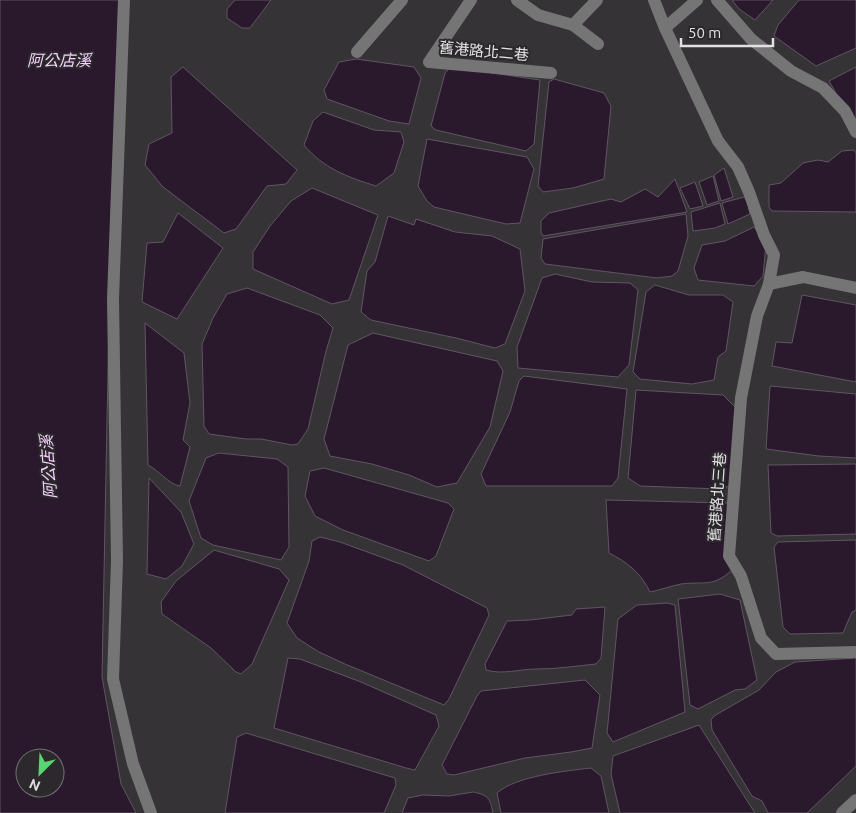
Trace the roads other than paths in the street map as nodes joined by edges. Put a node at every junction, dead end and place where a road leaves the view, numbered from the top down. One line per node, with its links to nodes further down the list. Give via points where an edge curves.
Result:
1 (124, 0): 19 (street, via 113,299 117,562 113,679 133,764)
2 (402, 0): 12 (street)
3 (471, 0): 13 (street, 舊港路北二巷, via 429,62)
4 (517, 0): 9 (street, via 538,16)
5 (596, 0): 9 (street)
6 (654, 0): 10 (street, 舊港路北三巷)
7 (697, 0): 10 (street)
8 (717, 0): 14 (street, via 751,39 791,71 823,88 845,111)
9 (574, 25): 11 (street)
10 (665, 28): 15 (street, 舊港路北三巷, via 718,141 738,167 749,192 774,255)
11 (598, 44)
12 (357, 52)
13 (551, 73)
14 (856, 132)
15 (769, 284): 16 (street, via 803,277); 17 (street, 舊港路北三巷, via 756,316 741,398 729,556 742,576 761,638 776,654)
16 (856, 288)
17 (856, 652)
18 (856, 800): 20 (street)
19 (151, 813)
20 (842, 813)

